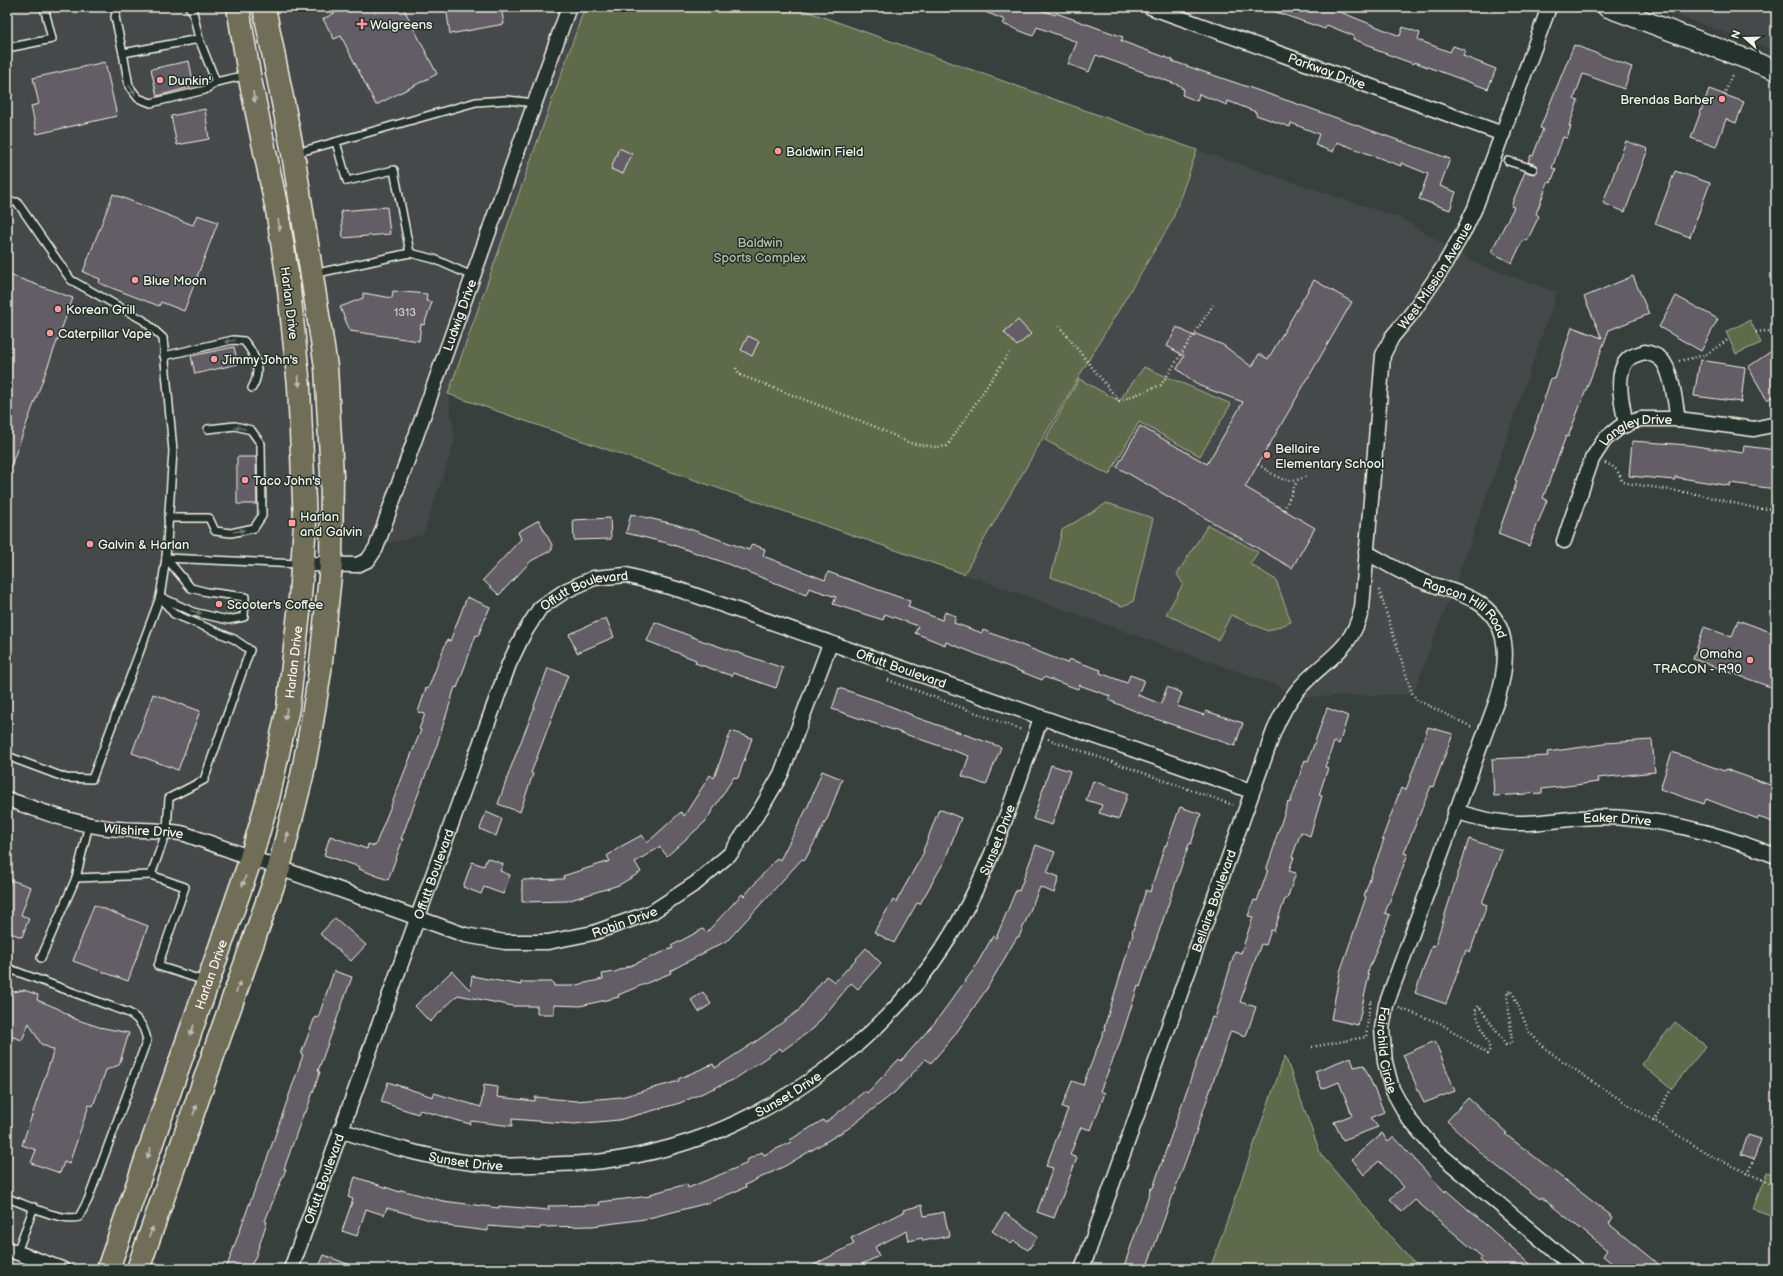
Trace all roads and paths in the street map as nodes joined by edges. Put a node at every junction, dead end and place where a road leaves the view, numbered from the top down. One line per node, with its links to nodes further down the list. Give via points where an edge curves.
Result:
1 (44, 7): 15 (lane, via 52,39)
2 (118, 7): 16 (lane, via 115,17)
3 (135, 7): 4 (lane)
4 (138, 7)
5 (189, 7): 14 (lane, via 193,12)
6 (238, 7): 18 (main road, Harlan Drive)
7 (264, 7): 13 (main road, Harlan Drive)
8 (268, 7): 13 (main road)
9 (569, 7): 22 (street, Ludwig Drive)
10 (1150, 7): 23 (street, Parkway Drive)
11 (1548, 7): 23 (street, West Mission Avenue)
12 (1607, 7): 17 (street)
13 (270, 33): 25 (main road, Harlan Drive)
14 (199, 39): 16 (lane); 20 (lane)
15 (7, 48)
16 (122, 53): 20 (lane, one-way to 20, via 129,86 138,98 151,103 204,90)
17 (1776, 70)
18 (249, 74): 20 (lane); 56 (main road, Harlan Drive, one-way to 56, via 277,210 295,337 305,490)
19 (1732, 74): 21 (path)
20 (216, 82)
21 (1724, 95)
22 (535, 103): 24 (lane, via 507,100 476,102); 31 (street, Ludwig Drive)
23 (1503, 134): 54 (street, West Mission Avenue, via 1475,208 1455,248 1412,313 1392,337 1383,355)
24 (336, 142): 25 (lane); 29 (lane, via 347,181 394,170)
25 (294, 153): 30 (main road, Harlan Drive)
26 (1508, 161): 27 (lane)
27 (1533, 169)
28 (7, 202): 38 (lane, via 17,202 71,280 143,320 163,338)
29 (410, 253): 30 (lane); 31 (lane, via 434,259)
30 (313, 274): 57 (main road, Harlan Drive, via 330,409)
31 (472, 276): 57 (street, Ludwig Drive, via 376,548 368,560 357,565)
32 (1213, 305): 33 (path, via 1161,385 1119,401)
33 (1059, 326)
34 (1756, 332): 35 (path)
35 (1776, 332)
36 (1729, 339): 39 (path, via 1705,355)
37 (1009, 353): 40 (path, via 947,446 936,447 909,443 876,427 740,375)
38 (164, 356): 41 (lane, one-way to 38, via 257,380 257,363 244,341 234,340); 52 (lane, via 173,451)
39 (1664, 363): 42 (street, via 1671,381); 44 (street, via 1657,356 1645,352 1630,358 1621,370 1620,391)
40 (736, 368)
41 (252, 388)
42 (1678, 419): 43 (street, Langley Drive, via 1754,429); 44 (street, Langley Drive, via 1640,419)
43 (1776, 424)
44 (1626, 425): 46 (street, Langley Drive, via 1605,439)
45 (208, 429): 52 (lane, one-way to 45, via 209,518 215,531 231,533 254,528 262,516 261,444 251,430 235,426)
46 (1592, 459): 50 (path, via 1614,466 1622,480 1627,483 1696,494 1759,509); 53 (street, Langley Drive)
47 (1258, 464): 49 (path, via 1285,480)
48 (1307, 476): 49 (path)
49 (1297, 481): 51 (path)
50 (1776, 508)
51 (1284, 510)
52 (168, 518): 55 (lane)
53 (1564, 541)
54 (1366, 552): 61 (street, Rapcon Hill Road, via 1418,580 1473,600 1484,607 1502,634 1506,652 1504,678); 65 (street, Bellaire Boulevard, via 1359,623 1340,652 1314,673 1285,708)
55 (166, 558): 56 (lane); 59 (lane); 59 (lane, one-way to 55, via 193,612 228,620 244,617 245,597 191,588)
56 (303, 564): 57 (street, Ludwig Drive); 71 (main road, Harlan Drive, one-way to 71, via 288,708 268,799)
57 (331, 566): 72 (main road, Harlan Drive, one-way to 57, via 302,776 312,722)
58 (1379, 590): 63 (path, via 1416,700)
59 (160, 597): 64 (lane, via 92,779 66,778); 69 (lane, via 174,614 234,639 250,650 204,780 169,798)
60 (830, 644): 62 (street, Offutt Boulevard); 75 (street, Robin Drive, via 781,774 732,853 696,883 652,912 593,934 548,942 505,942 466,935); 75 (street, Offutt Boulevard, via 680,590 626,575 594,578 565,591 540,608 509,664)
61 (1497, 700): 67 (street, Fairchild Circle)
62 (1041, 718): 65 (street, Offutt Boulevard); 84 (street, Sunset Drive, via 983,876 943,947 916,983 878,1025 833,1066 780,1100 732,1125 690,1141 640,1155 581,1164 495,1165 431,1156)
63 (1462, 723)
64 (7, 756)
65 (1251, 791): 95 (street, Bellaire Boulevard)
66 (7, 799): 68 (street, Wilshire Drive)
67 (1455, 811): 70 (street, Eaker Drive, via 1484,820 1518,823 1599,817 1656,821 1704,832); 79 (street, Fairchild Circle)
68 (89, 824): 69 (street, Wilshire Drive); 74 (lane)
69 (167, 830): 71 (street, Wilshire Drive); 73 (lane)
70 (1776, 856)
71 (251, 858): 72 (street, Wilshire Drive); 78 (main road, Harlan Drive, one-way to 78)
72 (279, 868): 75 (street, Robin Drive); 93 (main road, Harlan Drive, one-way to 72)
73 (151, 875): 74 (lane); 78 (lane, via 186,888 158,966)
74 (76, 878): 76 (lane)
75 (417, 918): 84 (street, Offutt Boulevard)
76 (41, 958)
77 (7, 968): 89 (lane, via 129,1013 139,1019 145,1029 147,1040 83,1212 74,1218)
78 (209, 982): 92 (main road, Harlan Drive, one-way to 92)
79 (1386, 1005): 83 (path, via 1440,1023 1488,1054 1490,1049 1475,1011 1479,1006 1506,1045 1512,1043 1507,992 1512,991 1529,1032 1538,1042); 96 (street, Fairchild Circle, via 1382,1029 1385,1062 1392,1089 1408,1118 1435,1150)
80 (1366, 1037): 81 (path)
81 (1312, 1047)
82 (1671, 1089): 83 (path)
83 (1654, 1121): 86 (path, via 1713,1157)
84 (340, 1130): 94 (street, Offutt Boulevard)
85 (1754, 1159): 86 (path)
86 (1748, 1174): 87 (path)
87 (1776, 1186)
88 (7, 1198): 89 (lane)
89 (34, 1207): 90 (lane)
90 (12, 1251): 91 (street)
91 (58, 1268)
92 (108, 1269)
93 (138, 1269)
94 (291, 1269)
95 (1082, 1269)
96 (1576, 1269)

